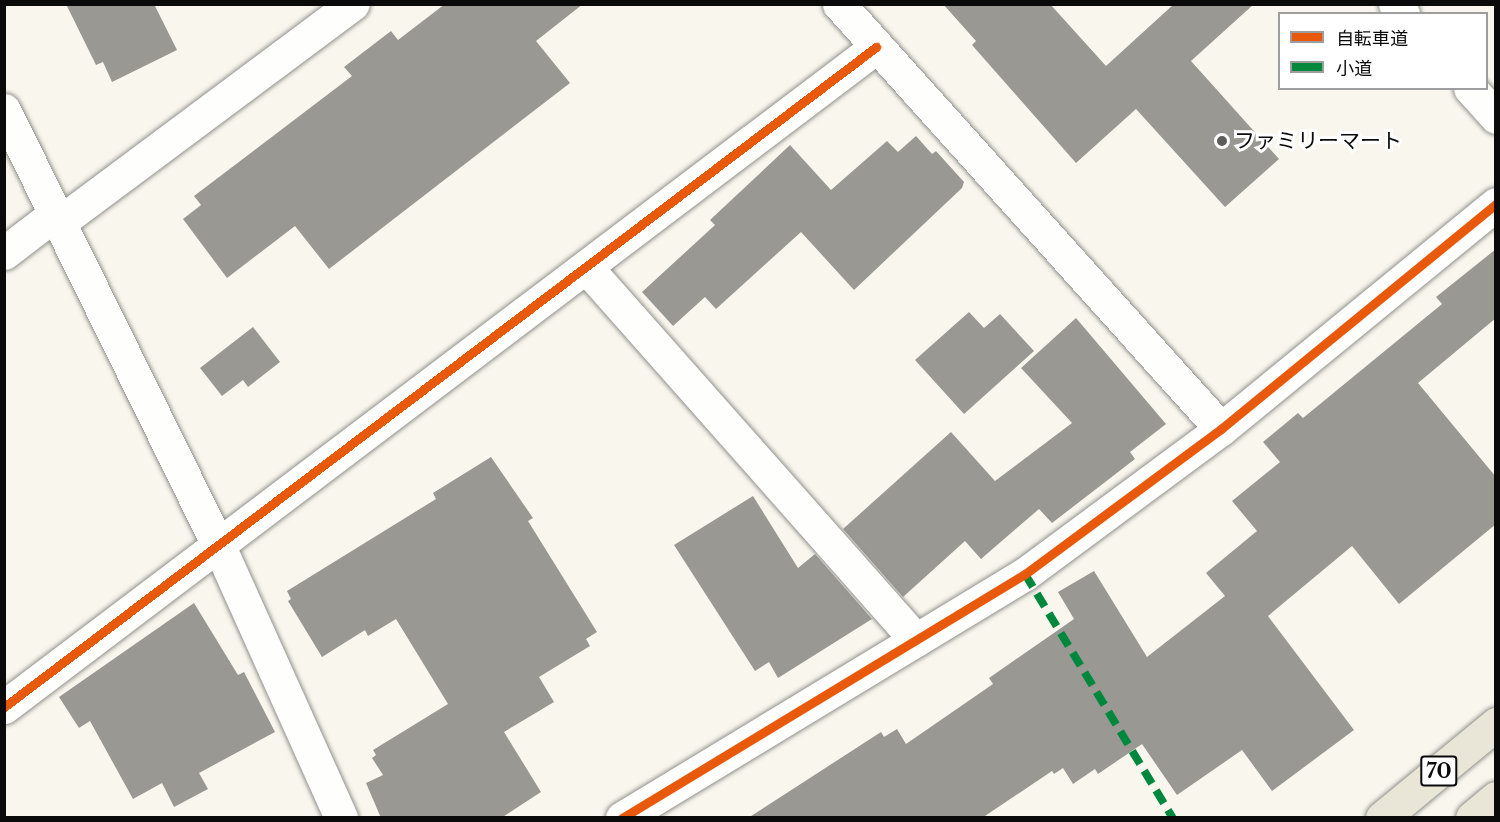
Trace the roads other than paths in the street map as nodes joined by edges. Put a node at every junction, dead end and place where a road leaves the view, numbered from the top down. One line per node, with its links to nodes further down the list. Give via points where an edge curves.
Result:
1 (353, 4): 8 (street)
2 (839, 4): 3 (street)
3 (876, 47): 10 (street); 11 (street)
4 (1472, 90): 6 (street)
5 (4, 110): 8 (street)
6 (1496, 117)
7 (1496, 204): 11 (street)
8 (58, 218): 9 (street); 12 (street)
9 (4, 253)
10 (586, 267): 12 (street); 13 (street)
11 (1221, 429): 13 (street, via 1025,574)
12 (219, 546): 14 (street); 17 (street)
13 (916, 640): 18 (street)
14 (4, 707)
15 (1496, 724): 19 (main road, 70)
16 (1496, 798): 20 (main road, 70)
17 (341, 818)
18 (622, 818)
19 (1382, 818)
20 (1472, 818)

